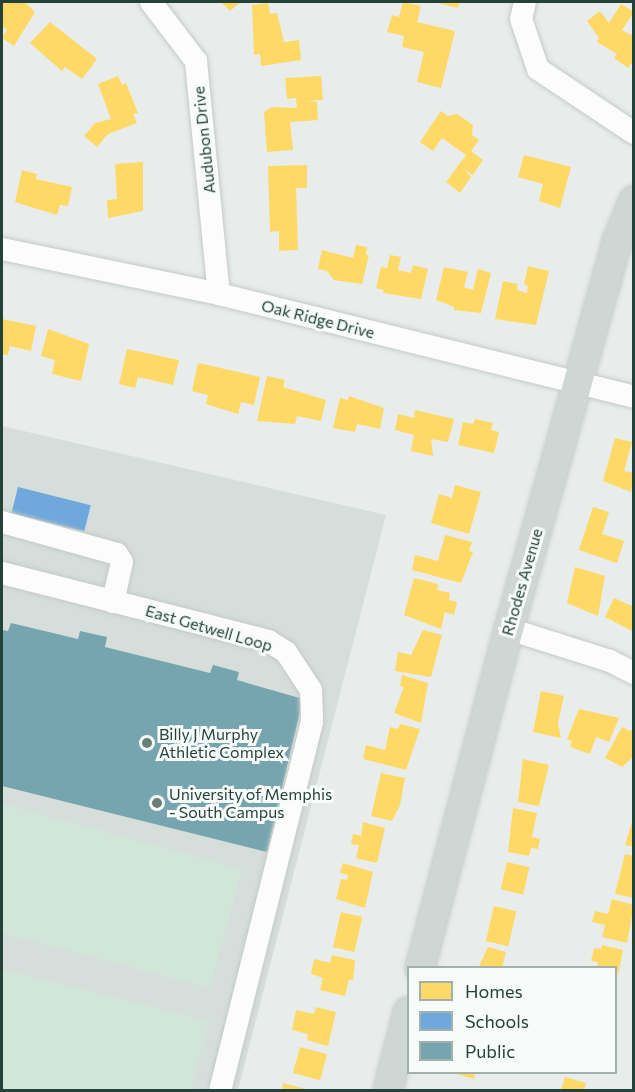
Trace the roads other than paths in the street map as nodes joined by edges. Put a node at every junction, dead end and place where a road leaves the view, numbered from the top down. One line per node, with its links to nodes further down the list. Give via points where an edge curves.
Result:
1 (151, 2): 6 (street, Audubon Drive, via 196,61)
2 (525, 2): 3 (street, via 521,19 538,69)
3 (633, 133)
4 (633, 200): 7 (main road, Rhodes Avenue, via 617,241)
5 (2, 249): 6 (street, Oak Ridge Drive)
6 (219, 294): 7 (street, Oak Ridge Drive)
7 (578, 383): 8 (street, Oak Ridge Drive); 12 (main road, Rhodes Avenue)
8 (633, 397)
9 (2, 522): 11 (street, via 117,554 122,562)
10 (2, 573): 11 (street, East Getwell Loop)
11 (113, 602): 16 (street, East Getwell Loop, via 268,641 286,652 311,690 312,722)
12 (509, 629): 13 (street, via 610,661); 14 (main road, Rhodes Avenue)
13 (633, 673)
14 (421, 966)
15 (407, 1016): 17 (main road)
16 (220, 1090)
17 (388, 1090)

